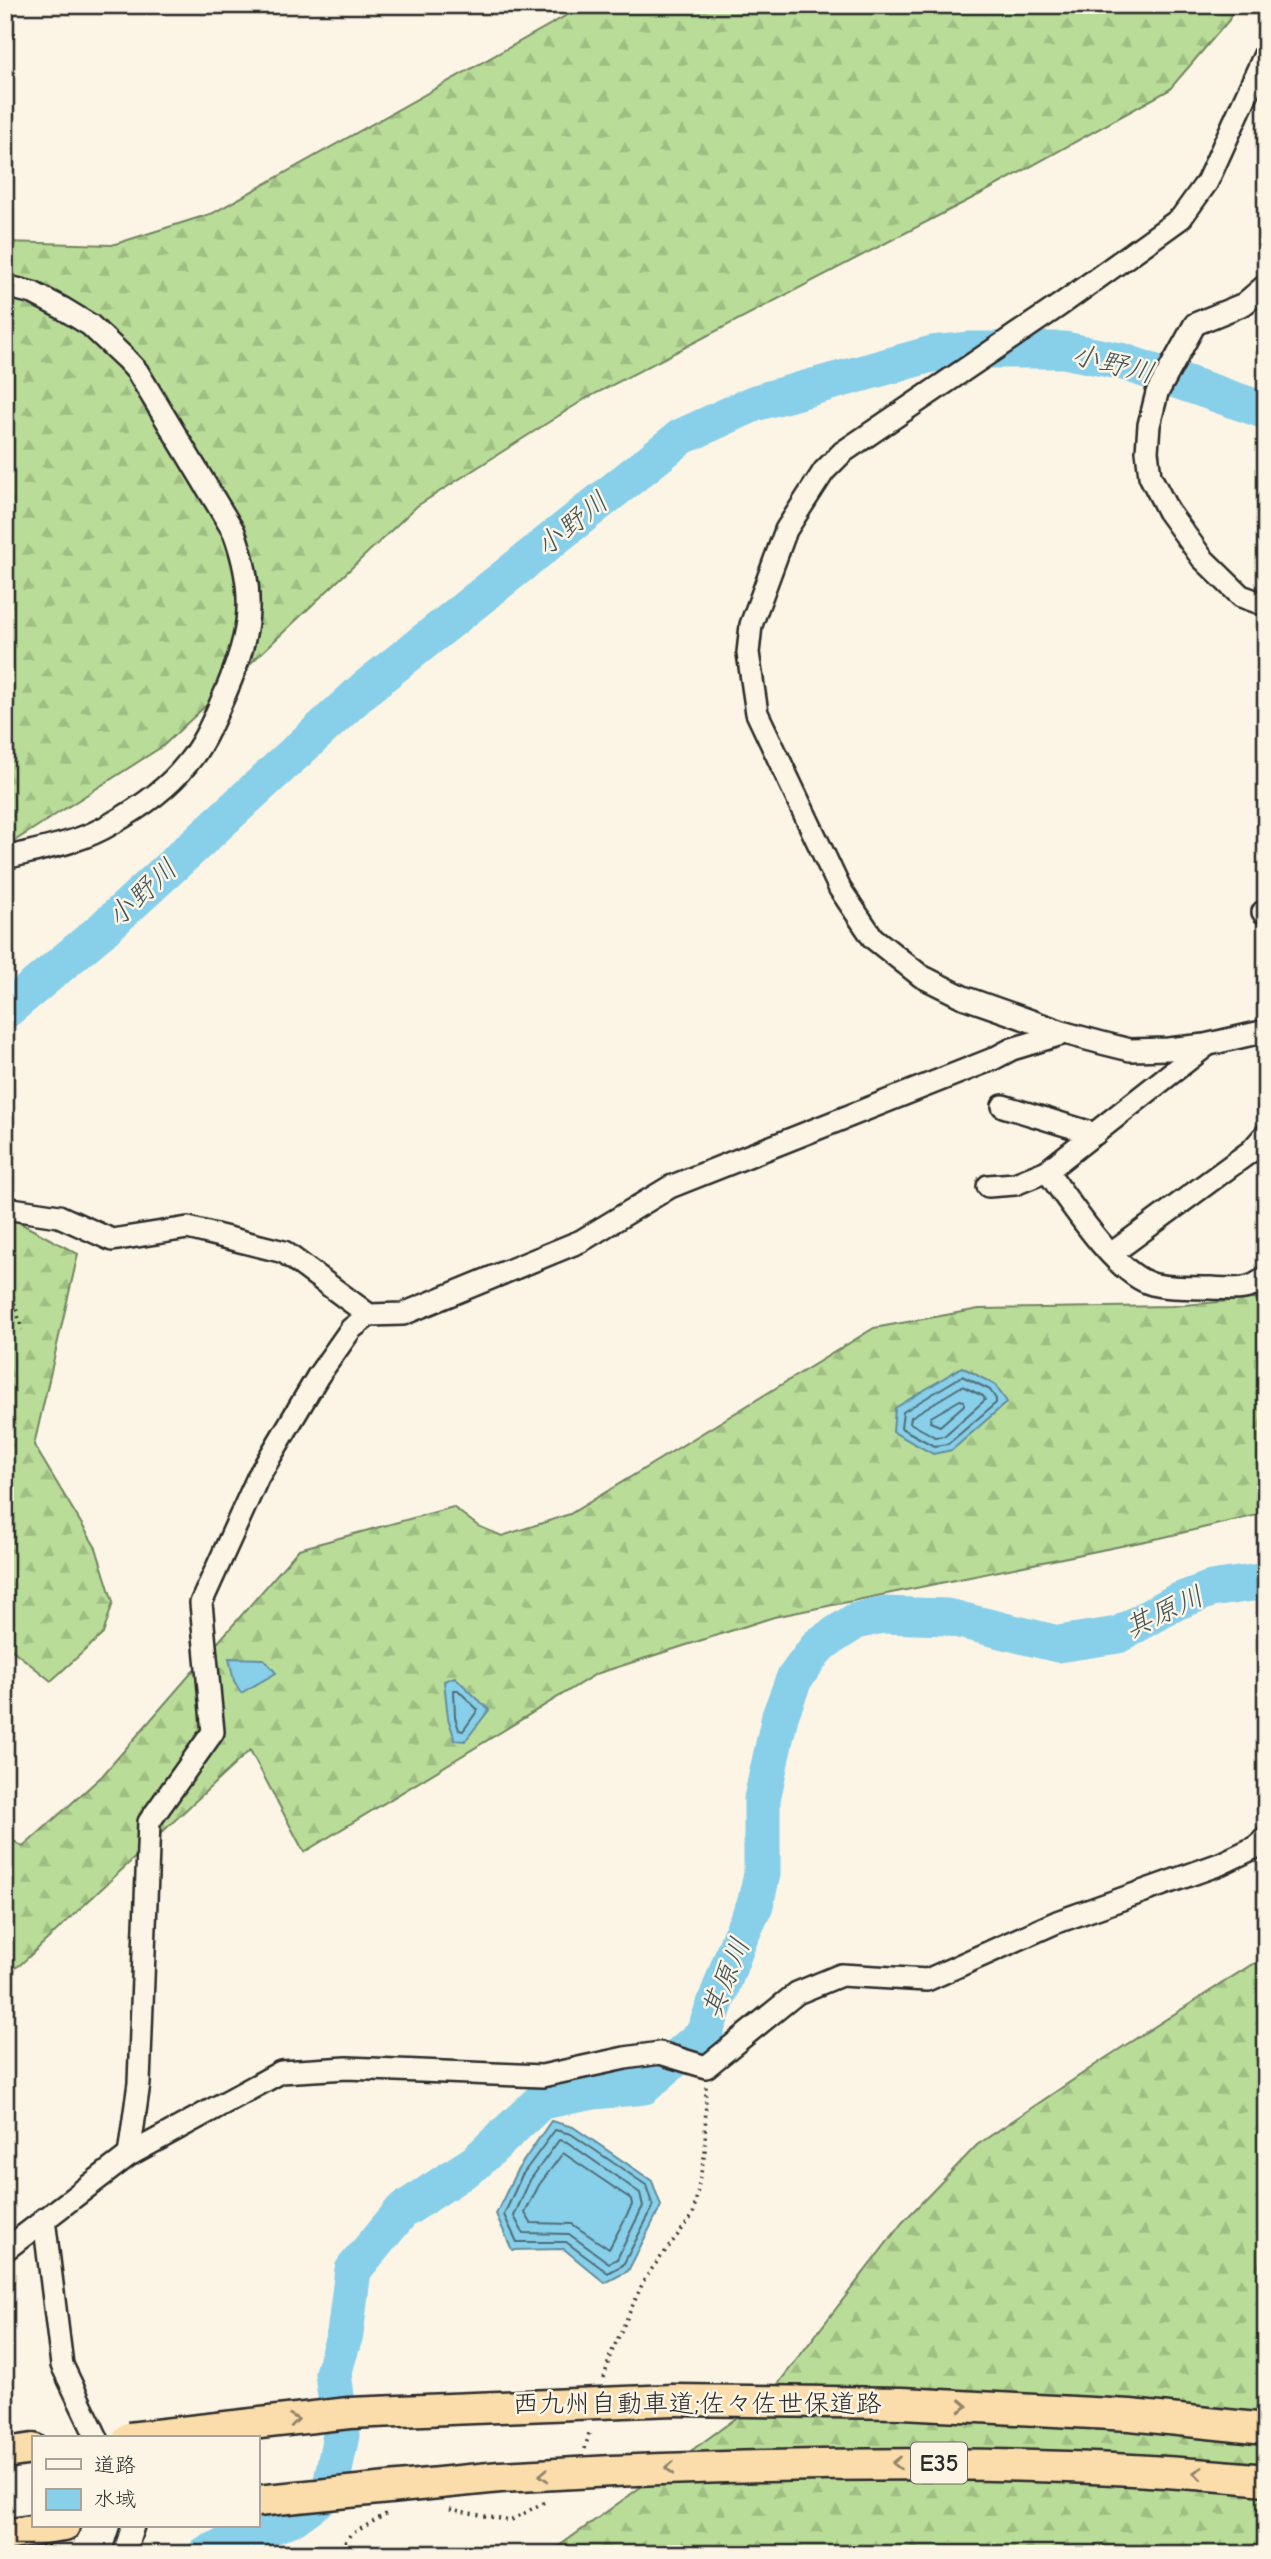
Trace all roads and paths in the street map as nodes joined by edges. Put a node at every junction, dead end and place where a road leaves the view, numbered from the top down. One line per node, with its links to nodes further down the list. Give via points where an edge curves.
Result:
1 (1266, 52): 7 (street, via 1207,183 1181,218 843,452 824,471 797,510 751,625 748,653 757,713 840,889 873,938 921,976 963,997)
2 (1266, 285): 4 (street, via 1244,304 1195,324 1157,393 1147,450 1150,476 1168,511 1202,558 1241,596)
3 (5, 286): 5 (street, via 33,293 90,325 137,371 234,532 249,586 248,623 238,666 209,730 187,765 111,824 86,836)
4 (1266, 605)
5 (5, 858)
6 (1266, 1031): 8 (street)
7 (1065, 1033): 8 (street, via 1130,1050); 18 (street, via 1012,1049 670,1186 581,1241 403,1314)
8 (1208, 1044): 10 (street)
9 (1003, 1106): 10 (street)
10 (1095, 1134): 12 (street)
11 (1266, 1134): 15 (street, via 1251,1152)
12 (1047, 1171): 13 (street, via 1015,1184); 15 (street)
13 (988, 1186)
14 (5, 1208): 18 (street, via 59,1216 112,1240 188,1228 284,1252)
15 (1111, 1254): 17 (street, via 1139,1279 1155,1285 1240,1289 1256,1286)
16 (5, 1269): 19 (path)
17 (1266, 1277)
18 (369, 1315): 22 (street, via 351,1329 318,1376 258,1477 201,1603 213,1732 149,1822 139,2083)
19 (22, 1329)
20 (1266, 1838): 21 (street, via 1220,1864 1057,1922 927,1980 841,1975 797,1993)
21 (706, 2067): 22 (street, via 660,2053 542,2076 347,2068 281,2072); 25 (path, via 705,2152 693,2215 645,2278)
22 (129, 2155): 23 (street)
23 (44, 2219): 24 (street); 28 (street, via 62,2365)
24 (5, 2250)
25 (604, 2380)
26 (590, 2427): 31 (path)
27 (1266, 2430): 29 (highway, 西九州自動車道;佐々佐世保道路 / E35, one-way to 27, bridge, via 349,2413 674,2400 902,2403 1130,2415)
28 (96, 2436)
29 (147, 2436)
30 (32, 2449): 32 (highway)
31 (584, 2451)
32 (5, 2454)
33 (1266, 2480): 35 (highway, E35, one-way to 35, bridge, via 1164,2470 795,2463 486,2478)
34 (552, 2498): 36 (path, via 510,2521)
35 (259, 2501)
36 (441, 2506)
37 (394, 2509): 42 (path, via 350,2535)
38 (51, 2528): 40 (highway)
39 (133, 2528): 41 (street)
40 (5, 2535)
41 (124, 2554)
42 (337, 2554)

